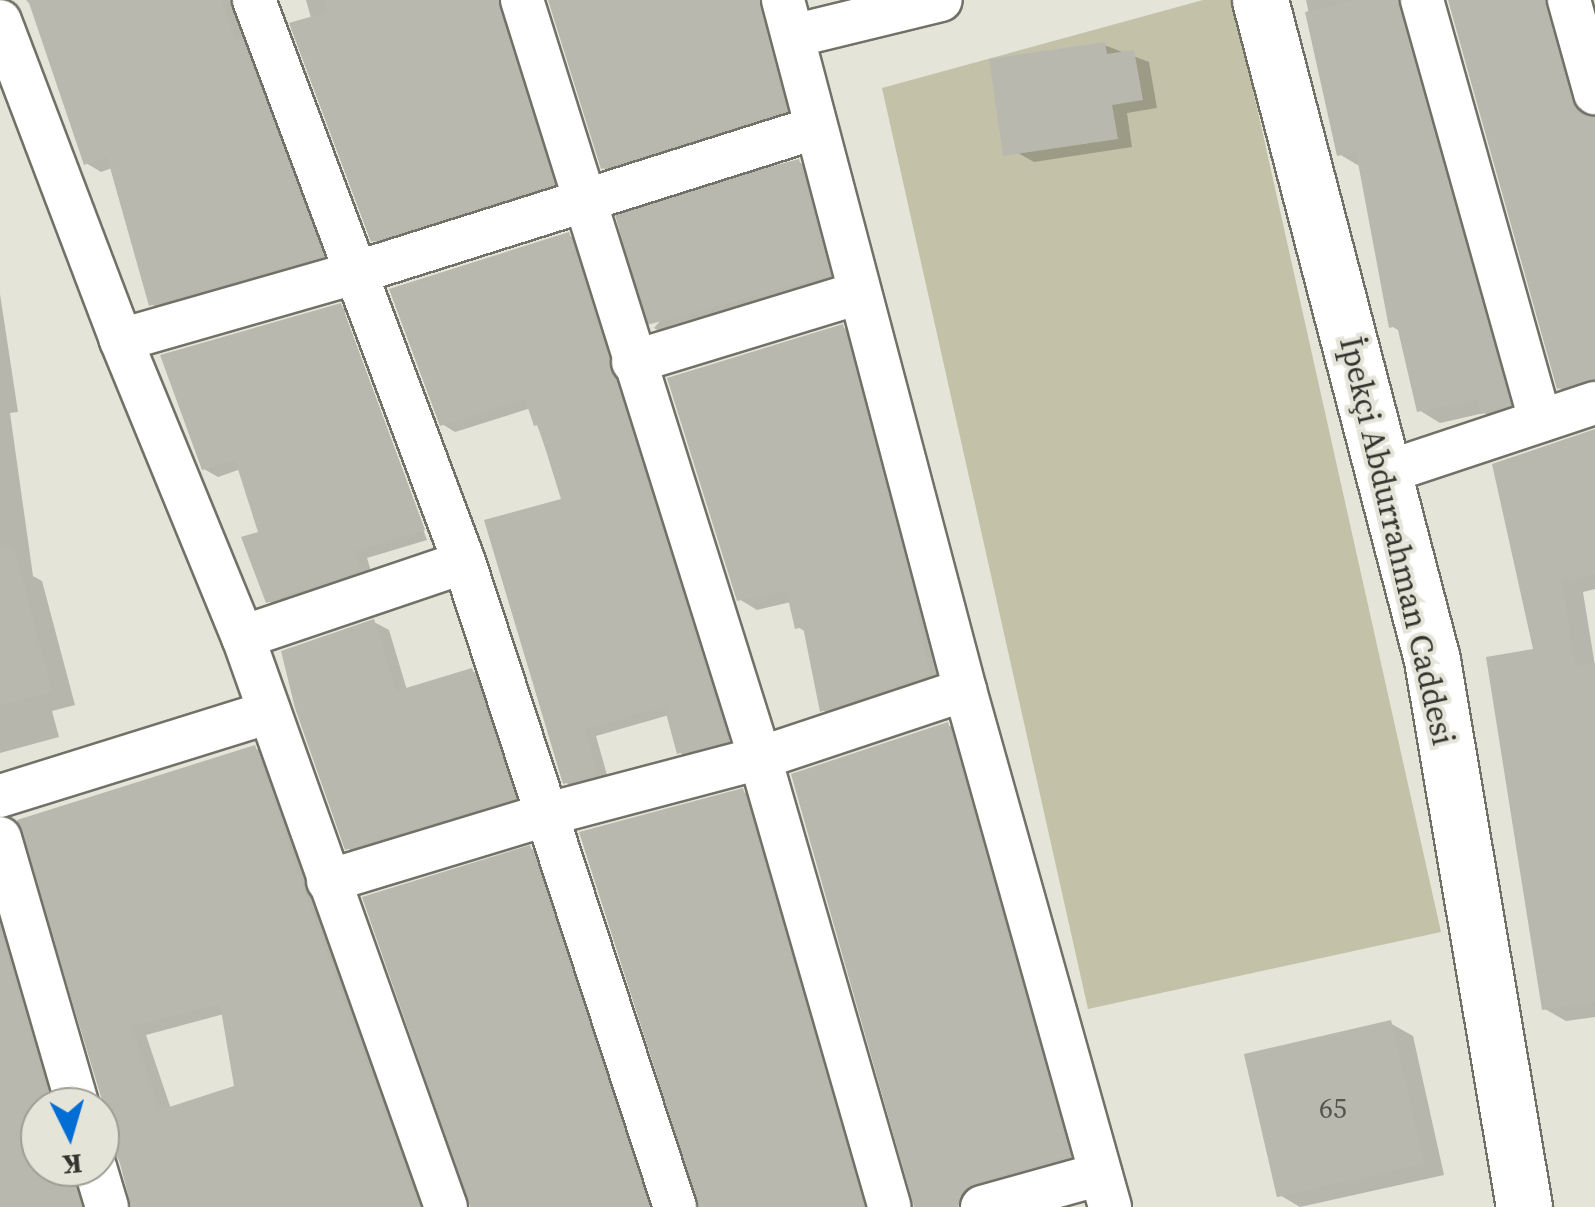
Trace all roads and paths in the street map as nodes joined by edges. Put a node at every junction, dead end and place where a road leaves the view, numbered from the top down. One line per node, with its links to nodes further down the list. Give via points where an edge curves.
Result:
1 (254, 0): 12 (street)
2 (522, 0): 11 (street)
3 (938, 0): 7 (street)
4 (1260, 0): 18 (street, İpekçi Abdurrahman Caddesi)
5 (1422, 0): 17 (street)
6 (1568, 0): 9 (street)
7 (788, 18): 10 (street)
8 (0, 22): 14 (street)
9 (1595, 93)
10 (816, 128): 11 (street); 13 (street)
11 (585, 202): 12 (street); 15 (street)
12 (358, 272): 14 (street); 19 (street)
13 (860, 293): 15 (street); 21 (street)
14 (121, 340): 20 (street)
15 (633, 362): 23 (street)
16 (1595, 403): 17 (street)
17 (1540, 421): 18 (street)
18 (1384, 474): 34 (street, İpekçi Abdurrahman Caddesi, via 1432,660)
19 (464, 562): 20 (street); 25 (street)
20 (242, 637): 22 (street)
21 (965, 690): 23 (street); 29 (street)
22 (269, 712): 24 (street); 27 (street)
23 (760, 758): 25 (street); 32 (street)
24 (0, 796)
25 (548, 814): 27 (street); 31 (street)
26 (0, 838): 28 (street)
27 (328, 881): 30 (street)
28 (72, 1087)
29 (1105, 1190): 33 (street)
30 (446, 1207)
31 (676, 1207)
32 (890, 1207)
33 (982, 1207)
34 (1524, 1207)

